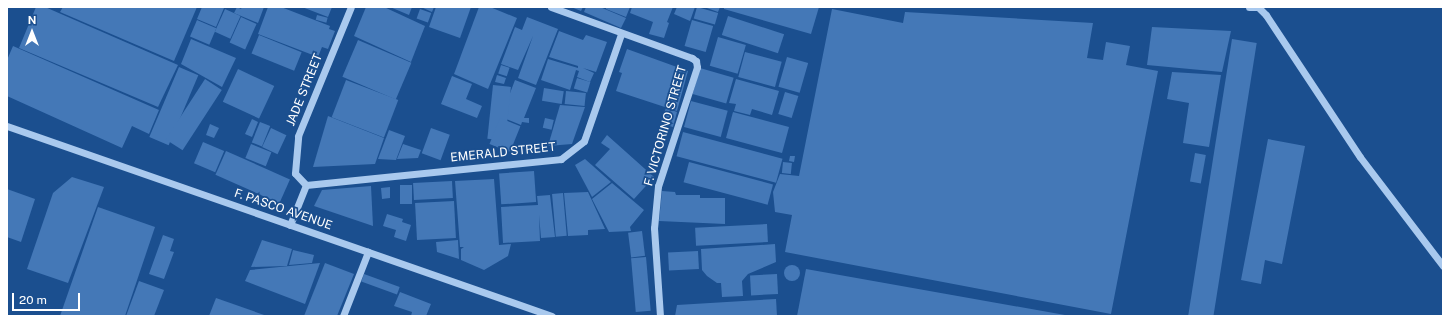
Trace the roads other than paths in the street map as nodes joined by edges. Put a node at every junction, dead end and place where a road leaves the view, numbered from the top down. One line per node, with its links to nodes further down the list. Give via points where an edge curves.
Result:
1 (351, 7): 6 (street, JADE STREET, via 298,136 295,173)
2 (551, 7): 4 (street)
3 (1249, 7): 9 (street, via 1258,7 1266,15 1360,157)
4 (621, 34): 6 (street, EMERALD STREET, via 584,141 561,159); 12 (street, F. VICTORINO STREET, via 692,58 697,66 658,186 654,228)
5 (7, 126): 7 (street, F. PASCO AVENUE)
6 (306, 185): 7 (street)
7 (290, 225): 8 (street, F. PASCO AVENUE)
8 (368, 252): 10 (street); 11 (street, F. PASCO AVENUE)
9 (1443, 266)
10 (343, 316)
11 (552, 316)
12 (660, 316)

